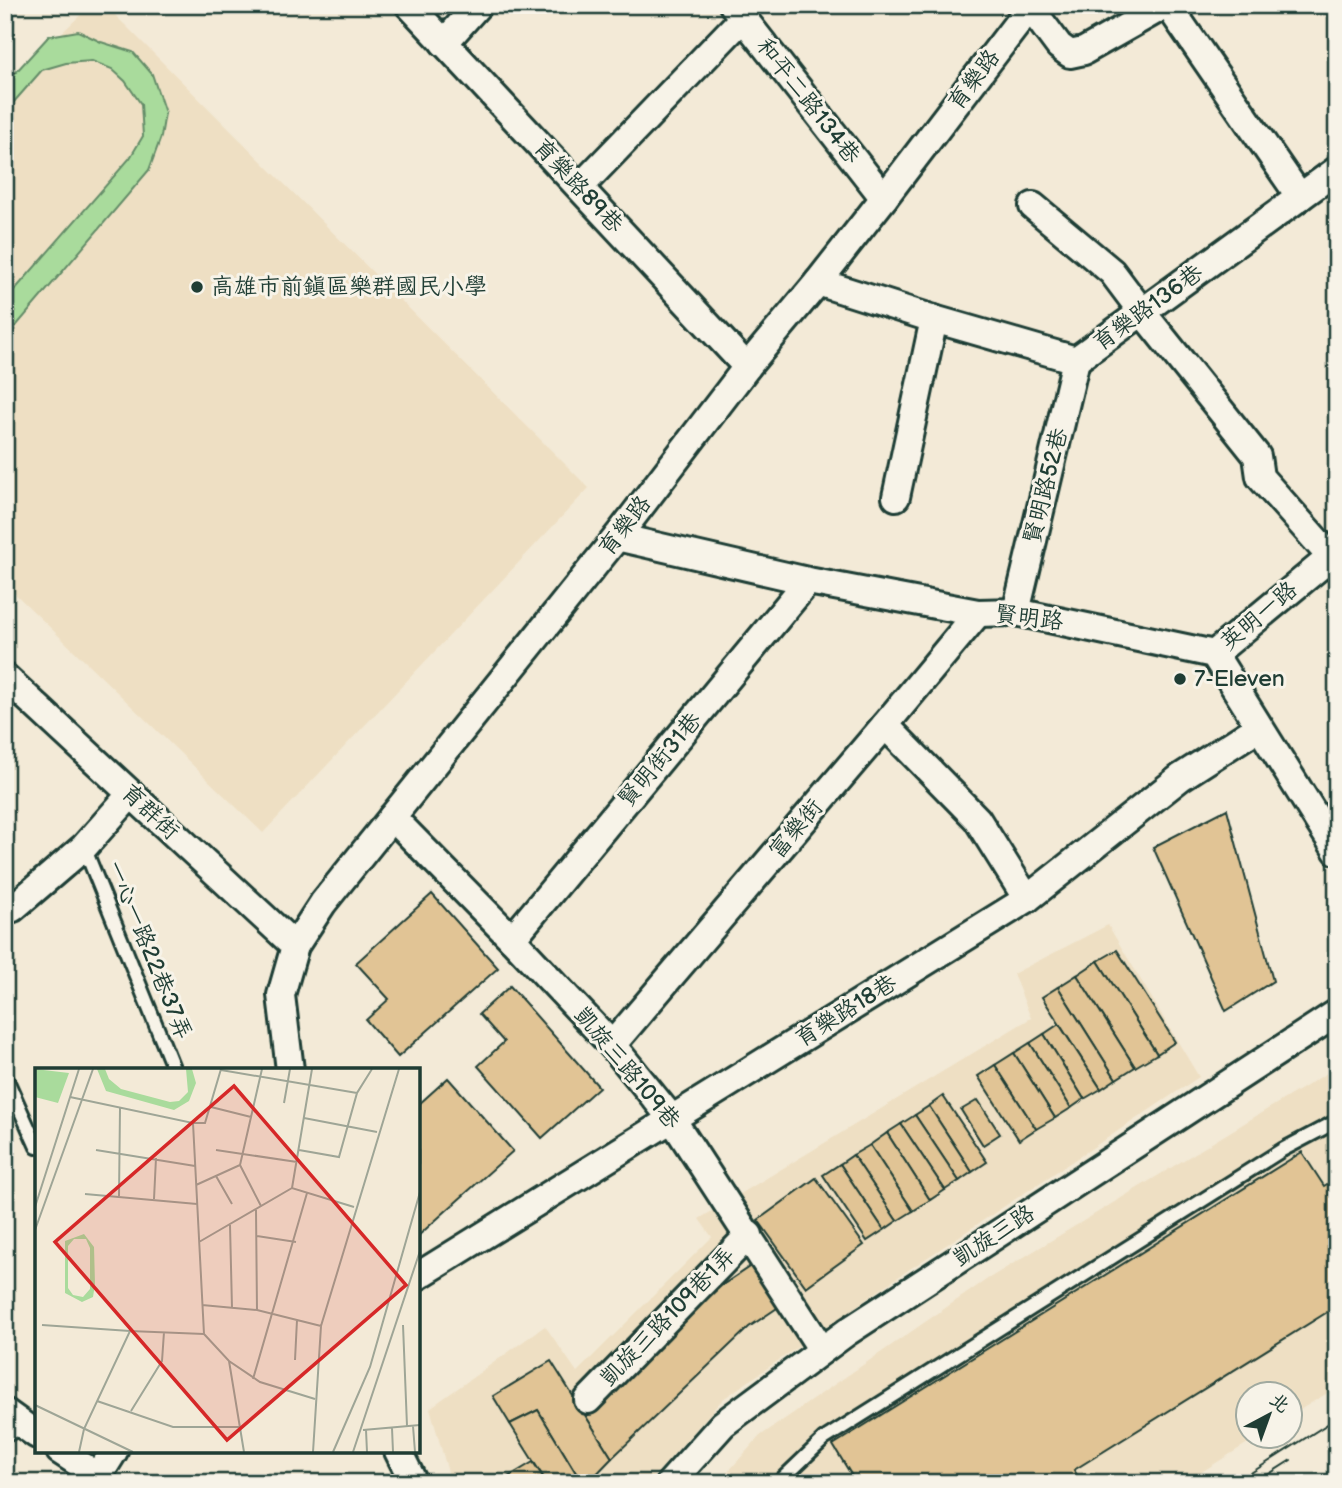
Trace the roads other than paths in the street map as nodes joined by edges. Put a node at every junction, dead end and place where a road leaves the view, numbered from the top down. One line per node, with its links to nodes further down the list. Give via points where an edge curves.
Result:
1 (409, 5): 6 (street, 育樂路89巷)
2 (478, 5): 6 (street)
3 (1167, 5): 4 (street, via 1084,51 1070,54); 9 (street)
4 (1029, 6): 10 (street, 育樂路)
5 (738, 11): 8 (street); 10 (street, 和平二路134巷)
6 (444, 43): 8 (street, 育樂路89巷)
7 (1337, 170): 9 (street, 育樂路136巷)
8 (580, 187): 16 (street, 育樂路89巷)
9 (1300, 197): 13 (street, 育樂路136巷)
10 (884, 198): 12 (street, 育樂路)
11 (1033, 206): 13 (street, via 1112,272)
12 (818, 282): 14 (street, 育樂路136巷); 16 (street, 育樂路)
13 (1142, 312): 15 (street, 育樂路136巷); 19 (street, via 1257,456 1260,477)
14 (934, 319): 15 (street, 育樂路136巷); 17 (street)
15 (1076, 360): 21 (street, 賢明路52巷)
16 (747, 367): 18 (street, 育樂路)
17 (896, 498)
18 (617, 537): 20 (street, 賢明路); 28 (street, 育樂路)
19 (1334, 554): 23 (street, 英明一路)
20 (808, 581): 22 (street, 賢明路); 33 (street, 賢明街31巷)
21 (1016, 611): 22 (street, 賢明路); 23 (street, 賢明路)
22 (978, 612): 25 (street, 富樂街)
23 (1214, 654): 26 (street)
24 (5, 677): 27 (street, 育群街)
25 (885, 725): 31 (street, via 977,819); 36 (street, 富樂街)
26 (1259, 727): 30 (street); 31 (street, 育樂路18巷, via 1181,777)
27 (131, 794): 29 (street); 34 (street, 育群街)
28 (392, 817): 33 (street, 凱旋三路109巷); 34 (street, 育樂路)
29 (84, 847): 32 (street); 37 (lane, 一心一路22巷37弄)
30 (1337, 851)
31 (1027, 899): 40 (street, 育樂路18巷)
32 (5, 911)
33 (512, 939): 36 (street, 凱旋三路109巷)
34 (295, 946): 38 (street, 育樂路, via 281,995)
35 (1337, 1013): 45 (street, 凱旋三路)
36 (612, 1045): 40 (street, 凱旋三路109巷)
37 (173, 1068)
38 (290, 1068)
39 (5, 1076): 42 (lane)
40 (672, 1119): 43 (street, 凱旋三路109巷); 44 (street, 育樂路18巷)
41 (1337, 1121): 53 (lane, via 1282,1150 824,1439)
42 (35, 1143)
43 (748, 1235): 45 (street, 凱旋三路109巷); 46 (street, 凱旋三路109巷1弄)
44 (420, 1275)
45 (822, 1350): 52 (street, 凱旋三路, via 723,1424)
46 (587, 1400)
47 (62, 1453): 50 (street)
48 (113, 1453): 50 (street)
49 (399, 1453): 51 (street)
50 (96, 1480)
51 (414, 1483)
52 (670, 1483)
53 (778, 1483)

